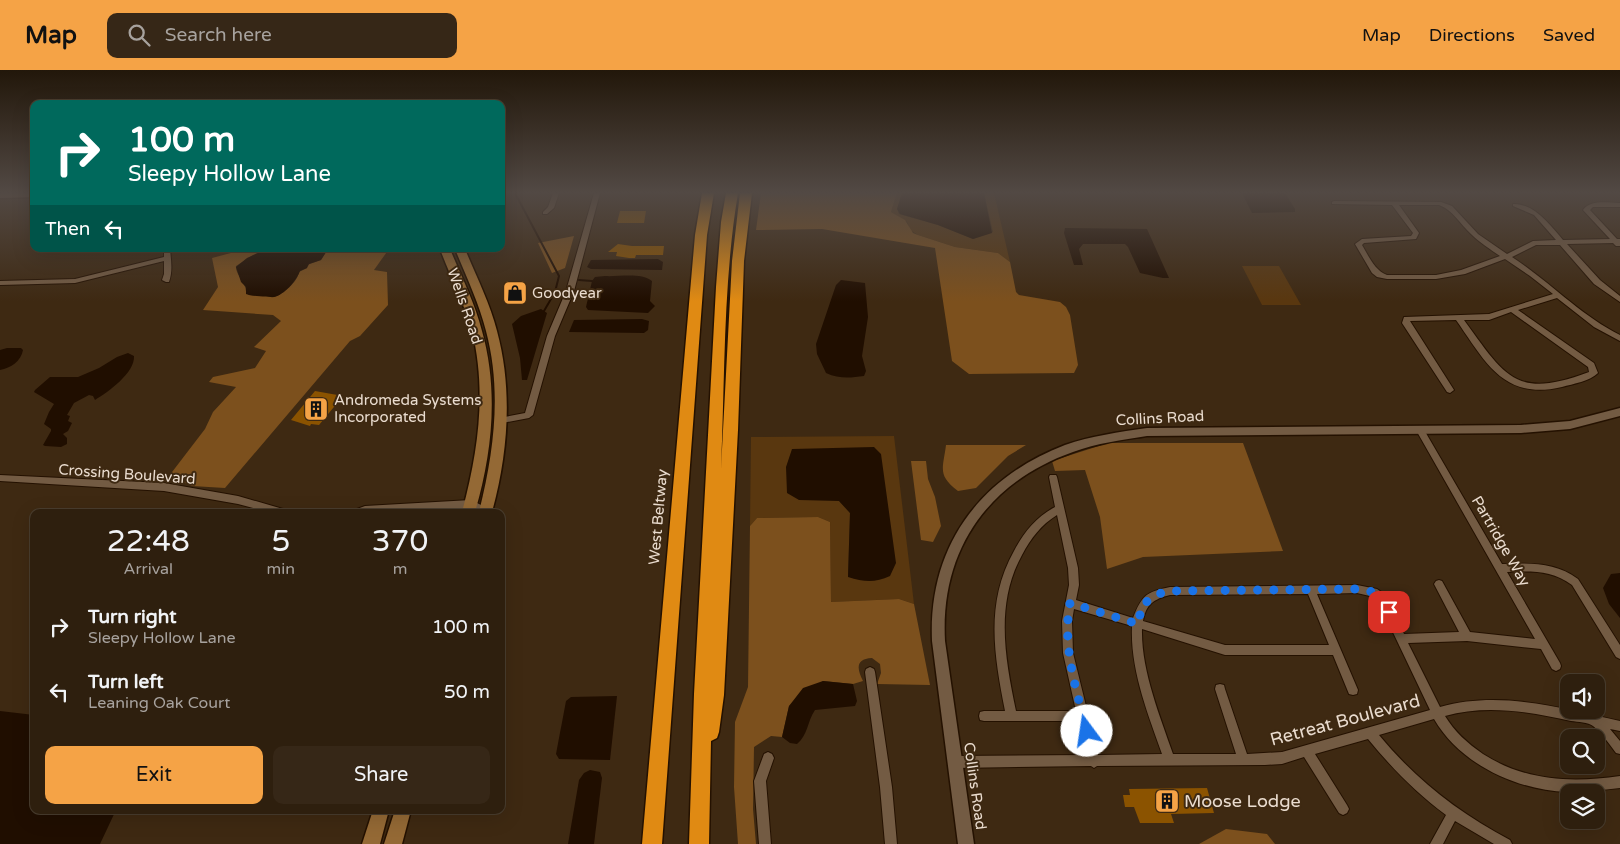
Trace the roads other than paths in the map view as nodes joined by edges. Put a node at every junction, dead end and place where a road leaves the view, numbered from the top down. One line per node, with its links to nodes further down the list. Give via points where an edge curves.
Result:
1 (587, 229): 27 (street, via 570,292 551,336 530,416)
2 (702, 229): 72 (highway, West Beltway)
3 (727, 229): 65 (highway, via 722,287)
4 (742, 229): 65 (highway, via 716,695)
5 (1411, 229): 15 (street, via 1414,238 1359,242 1359,247 1380,275 1446,276)
6 (1470, 229): 15 (street)
7 (1550, 229): 9 (street)
8 (1605, 229): 10 (street)
9 (1562, 242): 10 (street); 15 (street, via 1535,243); 21 (street, via 1597,282)
10 (1618, 243)
11 (167, 252): 16 (street)
12 (446, 252): 31 (main road, Wells Road, via 476,330 486,390 484,449)
13 (450, 252): 17 (main road, via 460,271)
14 (461, 252): 17 (main road, Wells Road)
15 (1507, 256): 20 (street)
16 (168, 258): 18 (street); 19 (street, via 75,281)
17 (470, 274): 27 (main road, Wells Road, via 492,330 498,356)
18 (166, 280)
19 (0, 283)
20 (1558, 295): 22 (street); 24 (street)
21 (1620, 300)
22 (1513, 310): 23 (street, via 1490,317); 23 (street, via 1591,365 1594,373 1544,388 1515,383 1494,368)
23 (1458, 318): 25 (street, via 1412,318 1406,323)
24 (1620, 338)
25 (1450, 390)
26 (1620, 412): 28 (street, Collins Road, via 1541,428)
27 (502, 420): 34 (main road, Wells Road, via 494,480)
28 (1420, 430): 36 (street, Partridge Way); 62 (street, Collins Road, via 1122,434 1073,446 1015,474 969,521 954,546 944,575 939,600 938,636)
29 (1053, 477): 35 (street)
30 (0, 478): 32 (street, Crossing Boulevard, via 164,487)
31 (470, 508): 33 (street)
32 (269, 509)
33 (418, 509)
34 (486, 509)
35 (1060, 509): 39 (street, via 1073,568); 52 (street, via 1033,528 1016,554 1003,586 999,645)
36 (1499, 568): 43 (street, Partridge Way); 45 (street, via 1549,568 1567,575 1575,582)
37 (1439, 584): 41 (street)
38 (1310, 590): 40 (street, via 1170,591 1158,594 1142,605); 42 (street, via 1367,590 1376,593 1382,598); 44 (street)
39 (1070, 603): 40 (street); 53 (street, via 1068,653)
40 (1138, 624): 44 (street, via 1225,650); 61 (street, via 1140,661)
41 (1467, 636): 42 (street); 43 (street)
42 (1402, 639): 50 (street)
43 (1544, 645): 46 (street, Partridge Way)
44 (1335, 650): 49 (street)
45 (1620, 654)
46 (1556, 666)
47 (870, 672): 75 (street, via 886,787)
48 (1220, 689): 60 (street)
49 (1353, 690)
50 (1437, 714): 54 (street, Retreat Boulevard, via 1478,704 1498,704); 56 (street, Retreat Boulevard); 64 (street, via 1461,744 1517,778 1563,786)
51 (984, 716): 52 (street)
52 (1012, 716): 53 (street)
53 (1083, 716): 63 (street)
54 (1596, 721): 55 (street, Retreat Boulevard); 57 (street)
55 (1620, 726)
56 (1370, 733): 58 (street, Retreat Boulevard); 69 (street, via 1395,764)
57 (1620, 749)
58 (1307, 751): 60 (street, Retreat Boulevard, via 1282,758); 66 (street)
59 (768, 758): 74 (street, via 760,781)
60 (1243, 758): 61 (street, Retreat Boulevard)
61 (1170, 760): 63 (street, Retreat Boulevard)
62 (955, 762): 63 (street, Retreat Boulevard); 76 (street, Collins Road)
63 (1094, 762)
64 (1620, 782)
65 (701, 793): 73 (highway)
66 (1343, 810)
67 (380, 814): 70 (main road)
68 (402, 814): 71 (main road)
69 (1453, 814): 77 (street); 78 (street)
70 (371, 844)
71 (393, 844)
72 (652, 844)
73 (699, 844)
74 (765, 844)
75 (890, 844)
76 (966, 844)
77 (1436, 844)
78 (1506, 844)

